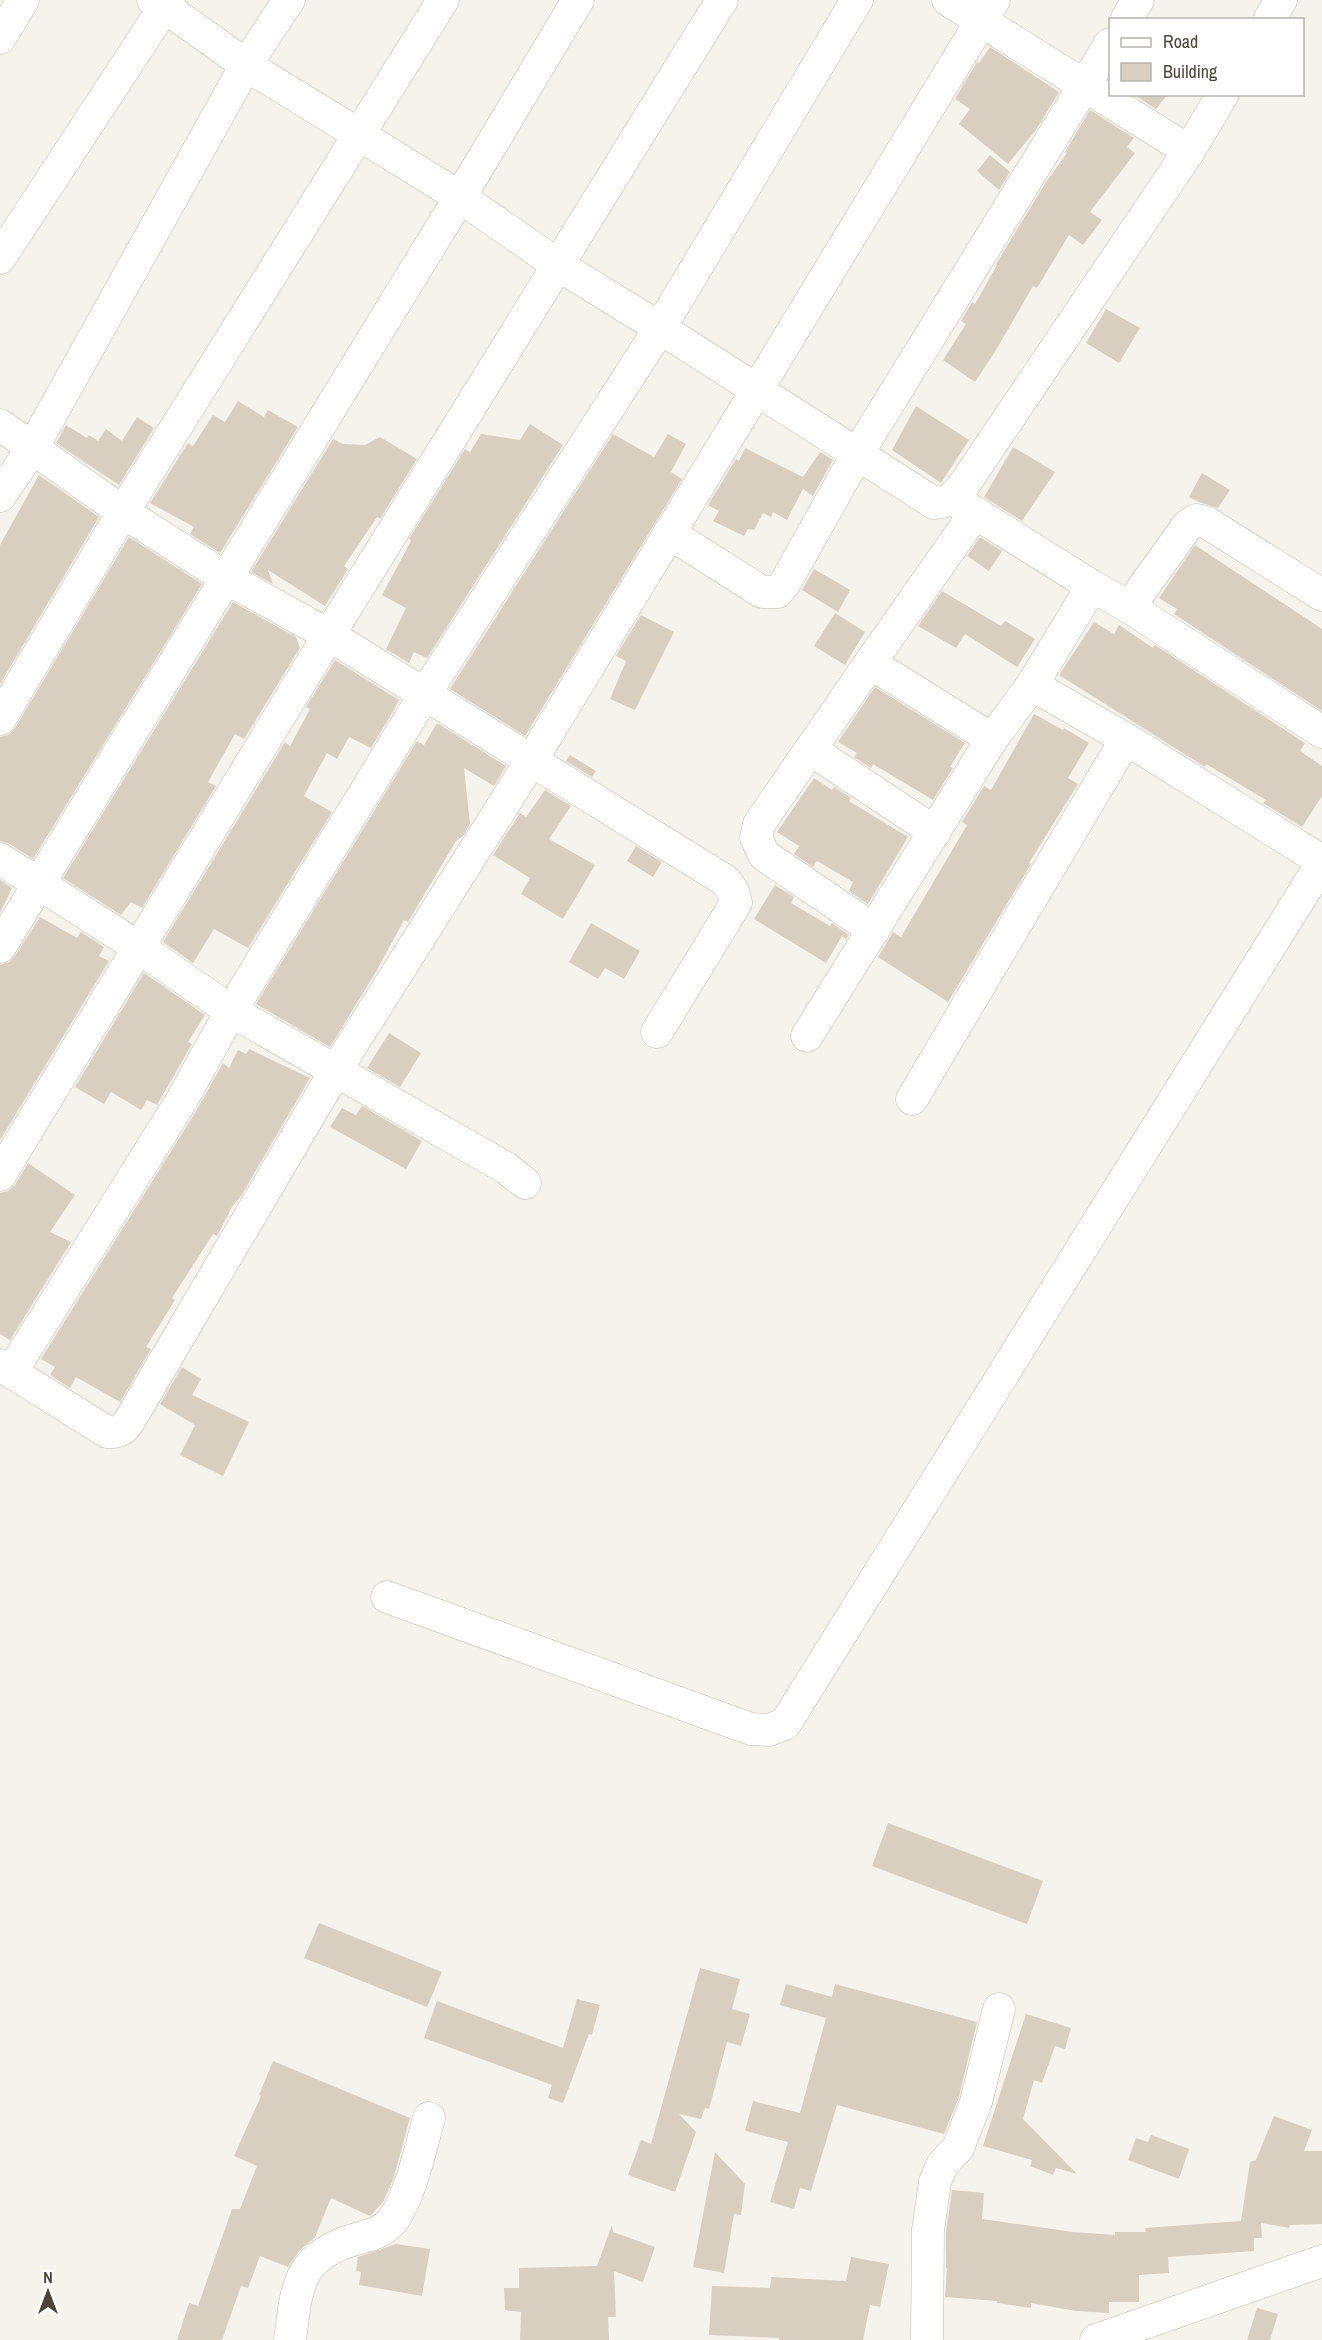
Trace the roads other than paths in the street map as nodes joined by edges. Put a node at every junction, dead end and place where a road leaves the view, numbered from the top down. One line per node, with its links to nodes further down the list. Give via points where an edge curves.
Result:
1 (23, 0): 14 (street)
2 (289, 0): 16 (street)
3 (443, 0): 19 (street)
4 (578, 0): 21 (street)
5 (722, 0): 23 (street)
6 (857, 0): 24 (street)
7 (948, 0): 11 (street)
8 (1138, 0): 12 (street)
9 (1281, 0): 13 (street)
10 (163, 2): 16 (street); 22 (street)
11 (988, 10): 17 (street); 25 (street)
12 (1127, 18)
13 (1270, 18)
14 (0, 38)
15 (1109, 46): 17 (street)
16 (246, 65): 19 (street); 27 (street)
17 (1084, 86): 20 (street); 28 (street)
18 (1223, 96): 20 (street)
19 (360, 134): 21 (street); 31 (street)
20 (1189, 150): 30 (street, via 988,450)
21 (460, 197): 23 (street); 33 (street)
22 (0, 258)
23 (558, 265): 24 (street); 37 (street)
24 (660, 328): 25 (street); 40 (street)
25 (757, 389): 28 (street); 32 (street)
26 (0, 425): 27 (street)
27 (33, 447): 29 (street); 31 (street)
28 (858, 453): 30 (street, via 927,501); 32 (street, via 777,592 762,592)
29 (0, 496)
30 (964, 506): 34 (street); 38 (street)
31 (123, 512): 33 (street); 41 (street)
32 (669, 533): 46 (street)
33 (226, 578): 37 (street); 50 (street)
34 (1092, 586): 36 (street); 39 (street)
35 (1322, 595): 36 (street, via 1206,522 1196,520 1188,525)
36 (1129, 607): 42 (street)
37 (329, 635): 40 (street); 53 (street)
38 (870, 663): 43 (street); 45 (street)
39 (1032, 685): 43 (street); 44 (street)
40 (425, 694): 46 (street); 54 (street)
41 (0, 719)
42 (1322, 732)
43 (992, 739): 47 (street)
44 (1125, 739): 49 (street); 58 (street)
45 (811, 750): 47 (street); 51 (street, via 759,824 758,845 764,855)
46 (531, 761): 55 (street, via 726,881 733,891 736,903); 57 (street)
47 (934, 832): 51 (street)
48 (0, 859): 50 (street)
49 (1322, 862): 62 (street, via 785,1724 769,1730 751,1729)
50 (38, 883): 52 (street); 53 (street)
51 (874, 930): 56 (street)
52 (0, 947)
53 (138, 947): 54 (street); 59 (street)
54 (231, 1011): 57 (street); 61 (street, via 161,1133)
55 (657, 1032)
56 (807, 1036)
57 (336, 1070): 60 (street, via 506,1168); 61 (street, via 123,1430 107,1432)
58 (912, 1099)
59 (0, 1175)
60 (525, 1183)
61 (6, 1368)
62 (387, 1597)
63 (999, 2009): 67 (street, via 976,2102 958,2148 942,2165 934,2182 928,2230)
64 (429, 2118): 66 (street, via 406,2193 392,2221 377,2234 327,2249 307,2267 298,2287)
65 (1322, 2261): 68 (street)
66 (291, 2340)
67 (927, 2340)
68 (1096, 2340)

